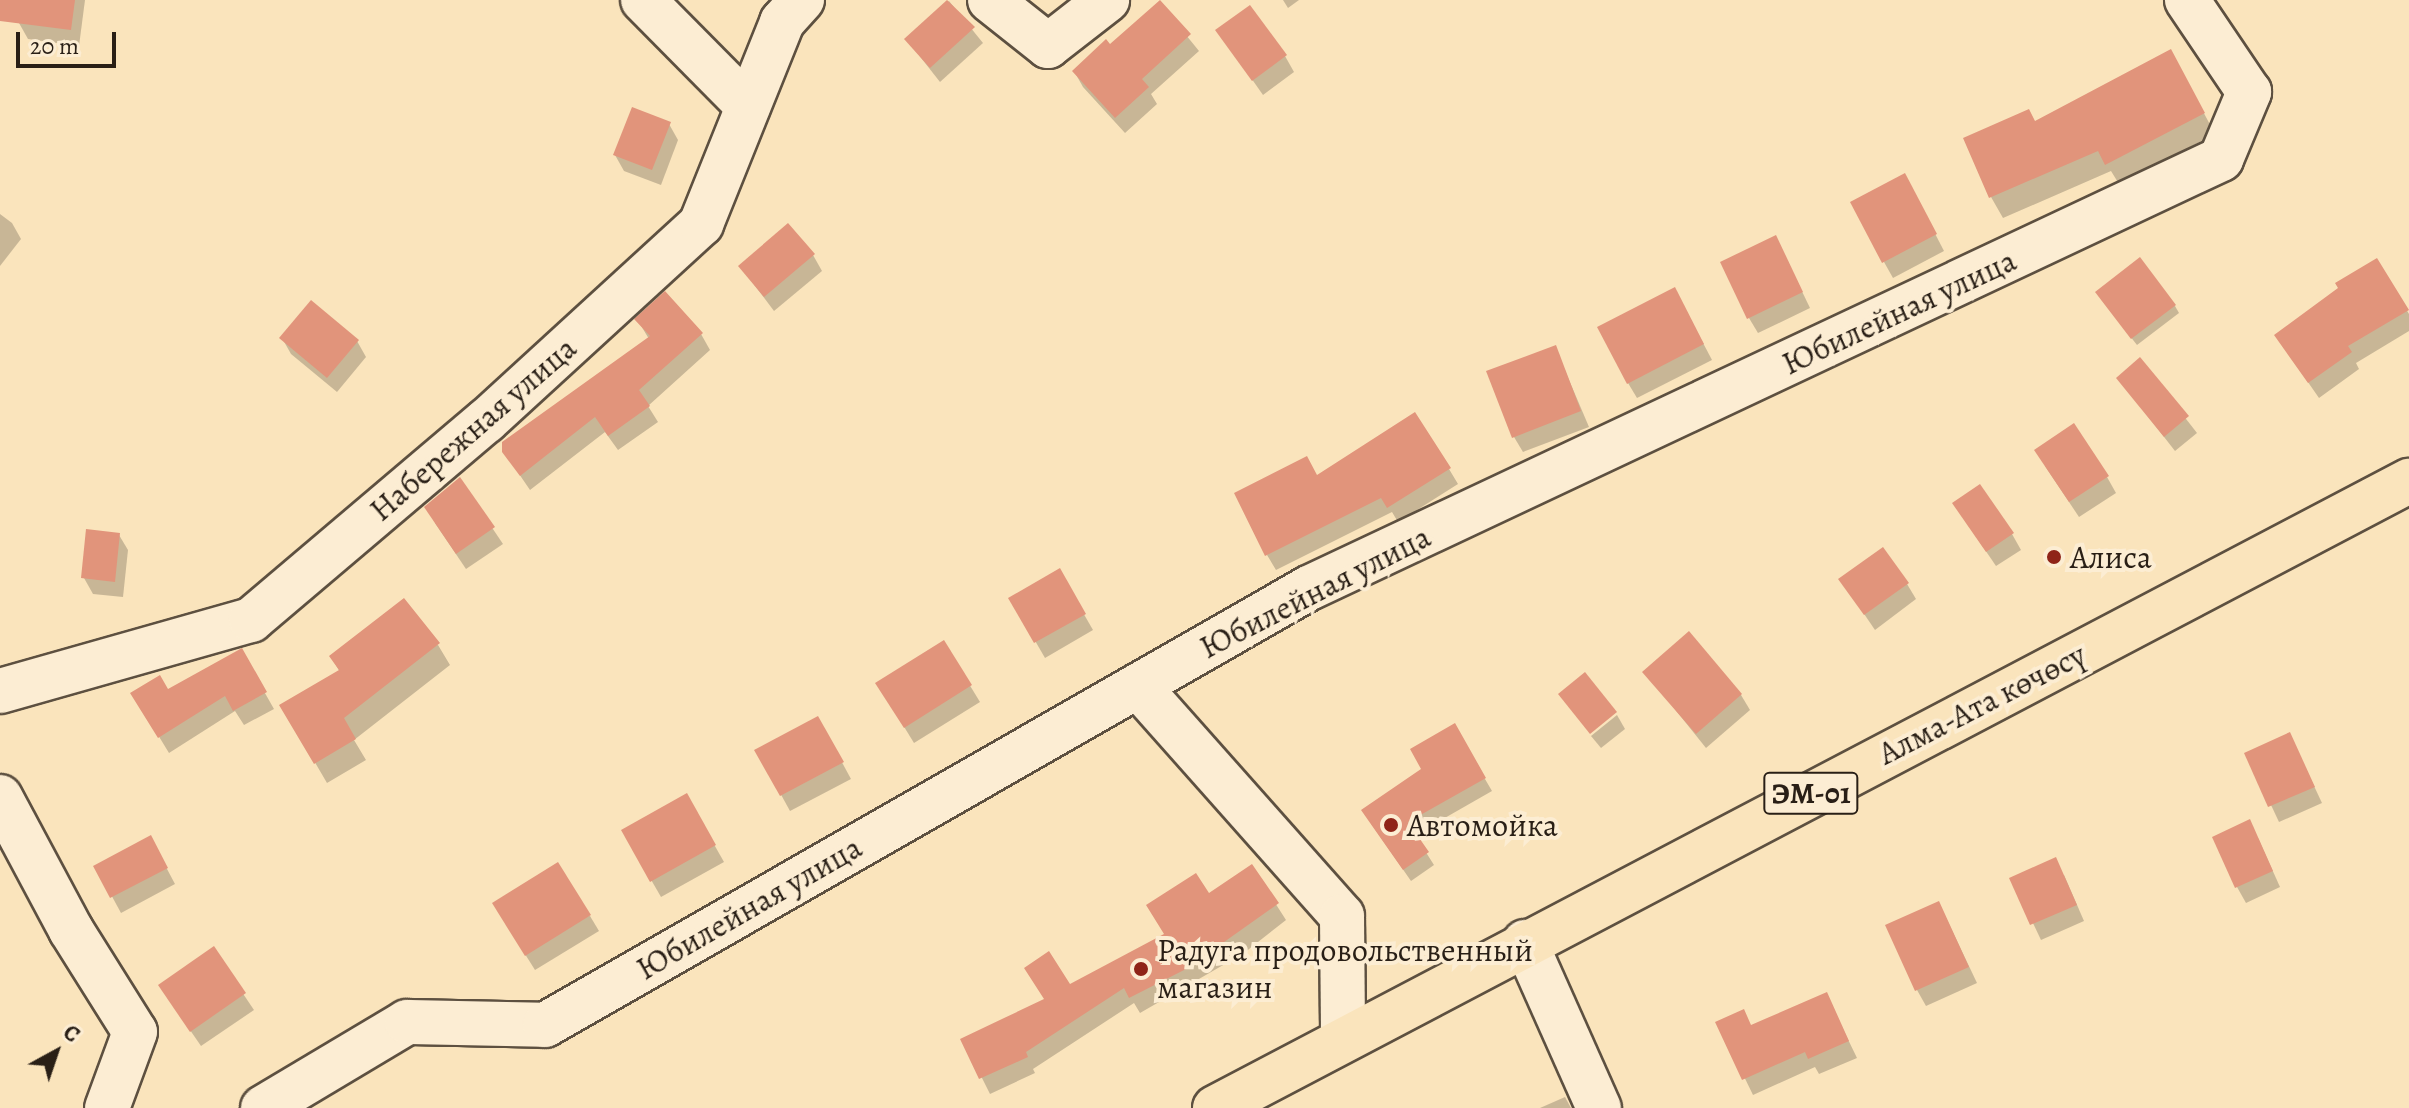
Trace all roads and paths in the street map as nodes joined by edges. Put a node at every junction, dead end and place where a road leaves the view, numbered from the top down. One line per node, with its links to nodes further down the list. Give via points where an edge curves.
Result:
1 (643, 0): 6 (street)
2 (802, 0): 6 (street, Набережная улица, via 782,22)
3 (990, 0): 4 (street, via 1048,46)
4 (1107, 0)
5 (2187, 0): 8 (street, Юбилейная улица, via 2249,92 2221,159 1309,588)
6 (748, 106): 9 (street, Набережная улица, via 701,224 486,421 251,620)
7 (2409, 481): 11 (highway, Алма-Ата көчөсү / ЭМ-01)
8 (1138, 686): 12 (street, via 1342,916); 14 (street, Юбилейная улица, via 545,1025 407,1022)
9 (0, 691)
10 (0, 797): 13 (street, via 71,930 135,1032)
11 (1525, 942): 12 (highway, Алма-Ата көчөсү / ЭМ-01); 16 (street)
12 (1343, 1039): 15 (highway, Алма-Ата көчөсү / ЭМ-01)
13 (107, 1108)
14 (263, 1108)
15 (1215, 1108)
16 (1599, 1108)

